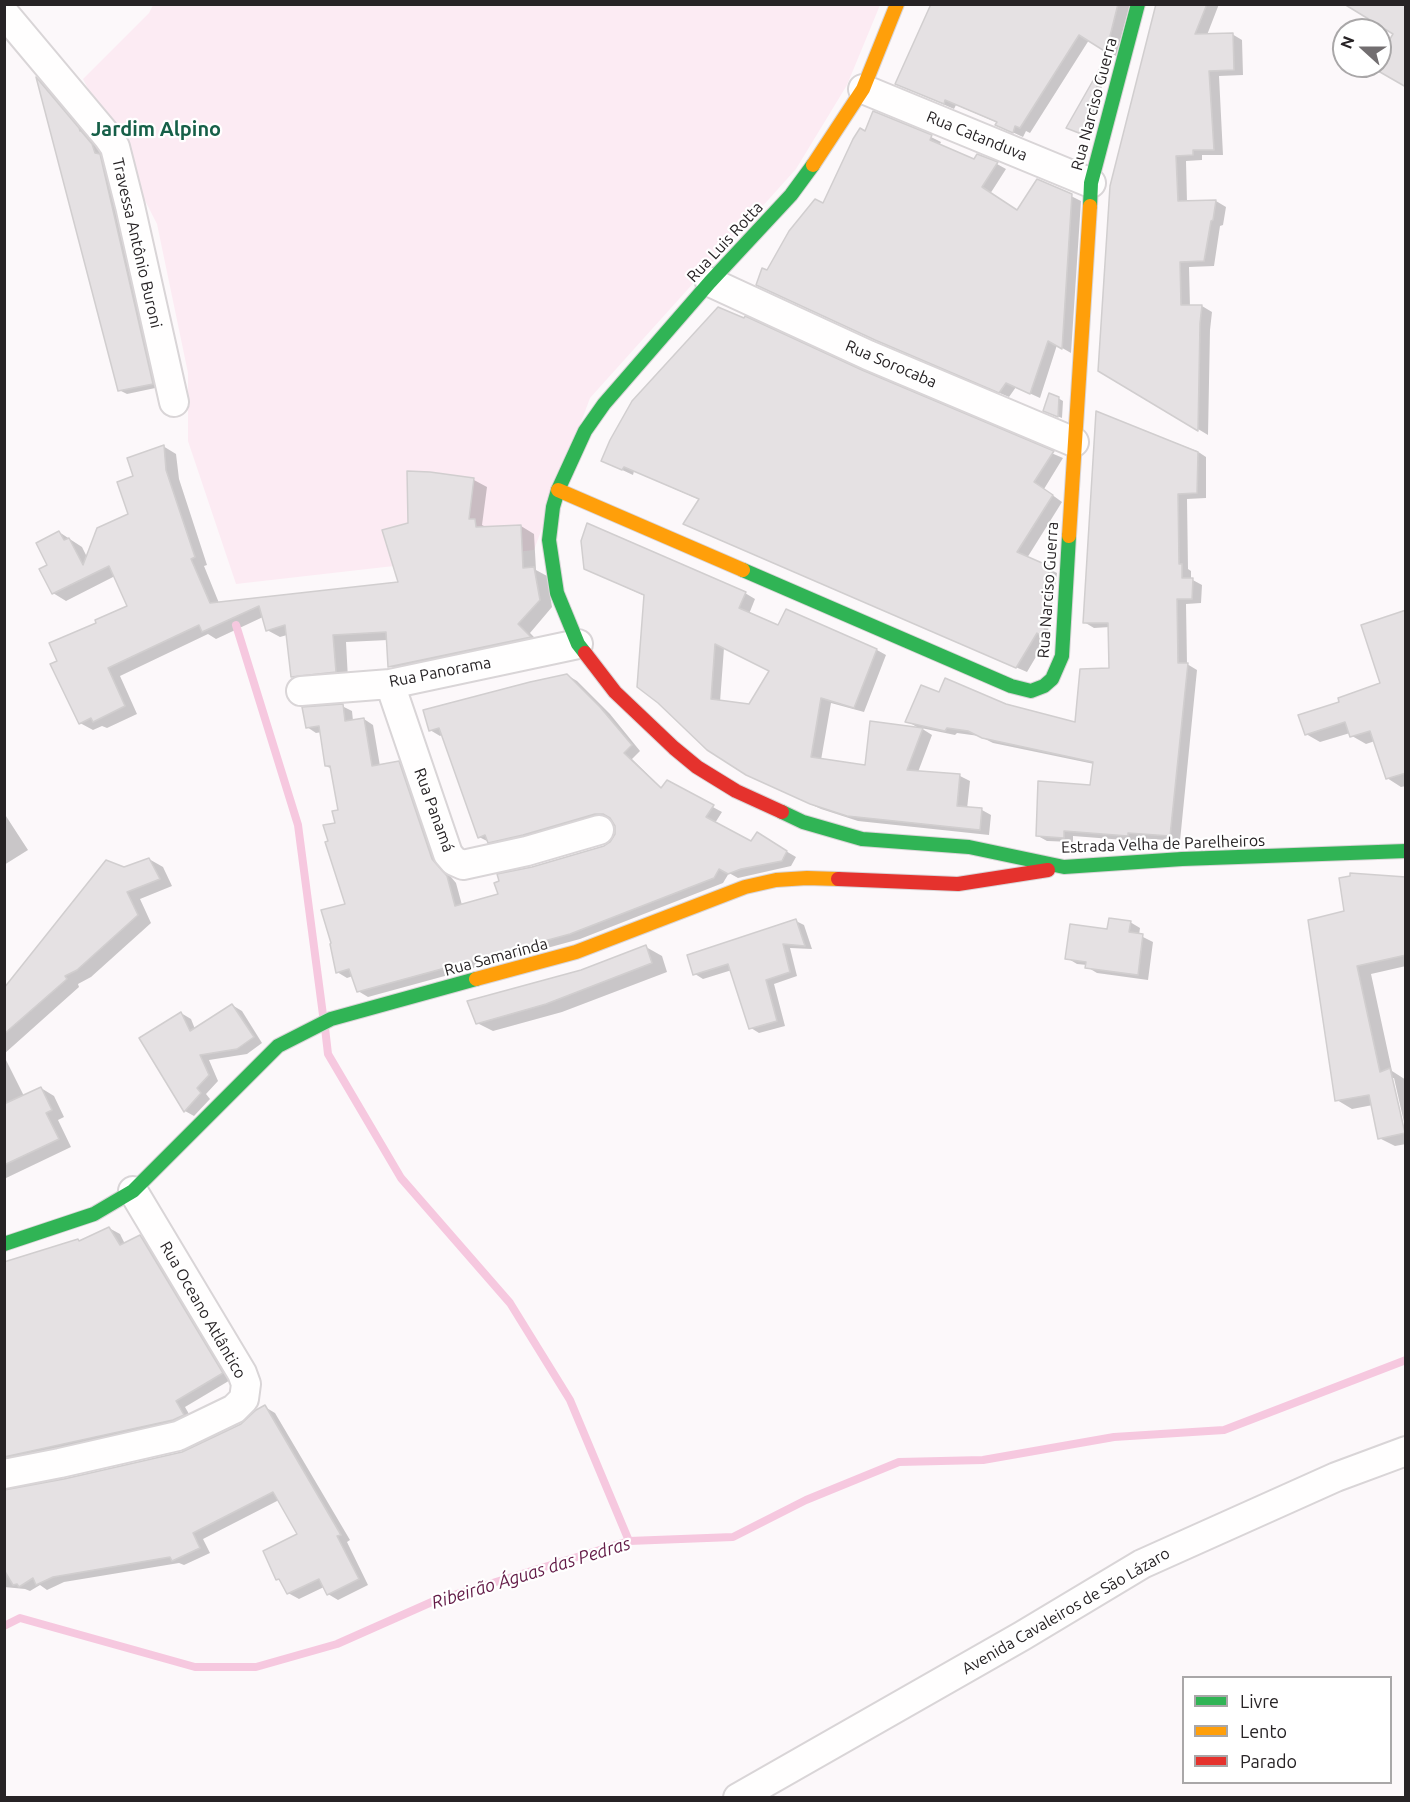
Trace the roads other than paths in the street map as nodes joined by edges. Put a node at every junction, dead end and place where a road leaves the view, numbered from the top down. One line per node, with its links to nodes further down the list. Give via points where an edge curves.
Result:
1 (897, 4): 4 (street, Rua Luis Rotta)
2 (1138, 4): 5 (street, Rua Narciso Guerra)
3 (4, 14): 7 (street, Travessa Antônio Buroni, via 114,147)
4 (863, 89): 5 (street, Rua Catanduva); 6 (street, Rua Luis Rotta, via 805,178)
5 (1091, 183): 8 (street, Rua Narciso Guerra)
6 (710, 282): 8 (street, Rua Sorocaba, via 868,355); 9 (street, Rua Luis Rotta, via 604,404 585,431)
7 (174, 402)
8 (1074, 442): 9 (street, Rua Narciso Guerra, via 1061,660 1052,679 1031,691 1011,686)
9 (558, 490): 10 (street, Estrada Velha de Parelheiros, via 549,540 551,557 556,593)
10 (578, 644): 11 (street, Rua Panorama); 15 (street, Estrada Velha de Parelheiros, via 615,692 697,767 736,791 802,822 862,839 969,848)
11 (390, 684): 12 (street, Rua Panorama); 13 (street, Rua Panamá, via 448,854 454,861 463,864 527,851)
12 (301, 691)
13 (599, 830)
14 (1406, 851): 15 (street, Estrada Velha de Parelheiros)
15 (1064, 867): 16 (street, Rua Samarinda, via 958,884 776,880 745,887 576,952 331,1019 278,1046)
16 (133, 1191): 17 (street, Rua Samarinda, via 94,1214); 19 (street, Rua Oceano Atlântico, via 242,1373 246,1384 244,1399 234,1409 177,1436)
17 (4, 1244)
18 (1406, 1451): 20 (street, Avenida Cavaleiros de São Lázaro, via 1336,1477 1142,1564)
19 (4, 1474)
20 (738, 1797)

